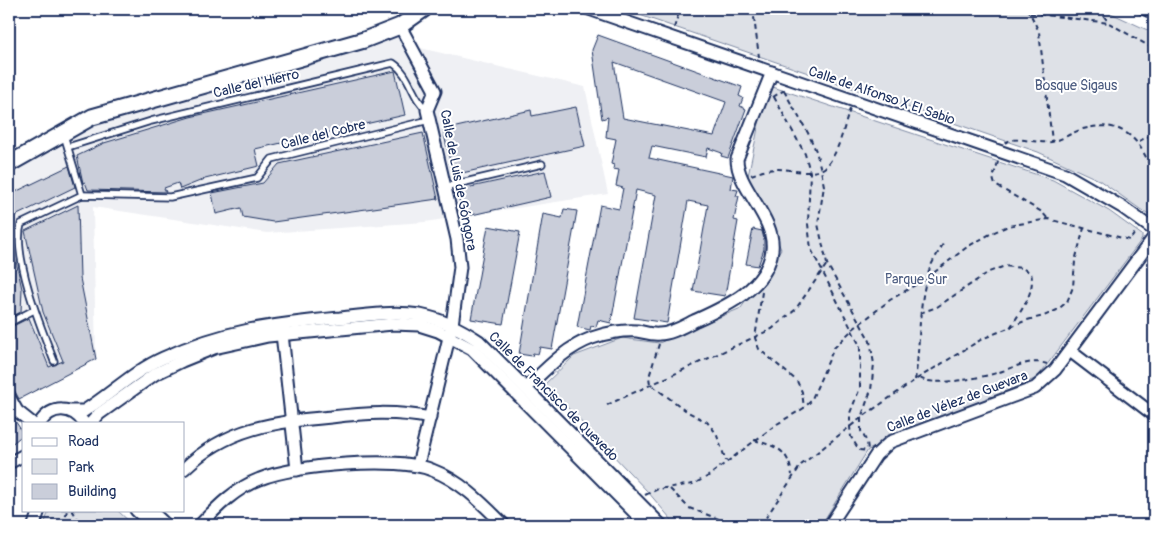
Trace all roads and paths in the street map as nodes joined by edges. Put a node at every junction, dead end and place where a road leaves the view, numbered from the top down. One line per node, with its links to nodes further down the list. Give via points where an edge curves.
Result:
1 (424, 9): 10 (street)
2 (589, 9): 11 (street, Calle de Alfonso X El Sabio)
3 (680, 9): 11 (path)
4 (750, 9): 13 (path, via 758,37)
5 (1026, 9): 8 (path)
6 (1093, 9): 7 (path)
7 (1101, 10): 9 (path)
8 (1030, 13): 9 (path); 23 (path, via 1039,32)
9 (1110, 23): 12 (path)
10 (400, 26): 20 (street, Calle de Luis de Góngora, via 435,91); 21 (street, via 364,40 100,115)
11 (671, 38): 13 (street, Calle de Alfonso X El Sabio)
12 (1154, 49)
13 (756, 67): 14 (street, Calle de Alfonso X El Sabio)
14 (772, 72): 41 (street, Calle de Alfonso X El Sabio, via 1065,174); 56 (street, via 737,169 758,204 768,231 772,249 766,266 750,290 725,307 673,331)
15 (790, 86): 16 (path)
16 (783, 90): 17 (path); 31 (path, via 808,133)
17 (774, 97): 18 (path); 32 (path, via 802,146)
18 (770, 99)
19 (850, 108): 31 (path, via 836,150 829,164)
20 (428, 115): 26 (lane, Calle del Hierro, via 405,73 393,63 151,121); 34 (street, Calle de Luis de Góngora); 35 (lane, Calle del Cobre, via 272,159 257,178 198,192 170,198)
21 (63, 133): 26 (lane); 28 (street)
22 (1154, 134): 24 (path)
23 (1052, 142): 24 (path, via 1082,129 1103,125 1124,130); 25 (path, via 1017,139)
24 (1138, 142): 33 (path)
25 (1006, 143)
26 (68, 147): 35 (lane)
27 (999, 160): 38 (path, via 993,178 995,185 1042,212)
28 (9, 164)
29 (542, 164): 34 (lane)
30 (746, 170): 32 (path, via 748,176 778,169)
31 (821, 170): 32 (path); 44 (path, via 824,186 818,224)
32 (810, 172): 45 (path, via 808,224 811,249)
33 (1154, 176)
34 (444, 187): 54 (street, Calle de Luis de Góngora, via 460,267)
35 (82, 195): 48 (lane, via 21,224 17,236)
36 (1154, 207): 37 (path)
37 (1148, 216)
38 (1048, 219): 39 (path); 46 (path, via 1008,226 992,233 967,247)
39 (1084, 228): 40 (path, via 1130,240); 52 (path, via 1067,302 1050,313)
40 (1138, 229)
41 (1154, 230)
42 (1154, 237): 58 (street, Calle de Vélez de Guevara)
43 (943, 244): 46 (path)
44 (827, 264): 45 (path); 50 (path)
45 (821, 271): 53 (path); 57 (path, via 795,310)
46 (927, 278): 49 (path); 50 (path)
47 (754, 297): 57 (path, via 761,290)
48 (34, 310): 51 (lane); 59 (lane)
49 (920, 313): 52 (path, via 937,307 989,272 1005,266 1022,268 1031,273 1034,283); 62 (path)
50 (861, 322): 53 (path); 71 (path, via 870,341 874,364 871,390)
51 (9, 323)
52 (1010, 328): 61 (path, via 982,339)
53 (852, 329): 67 (path, via 834,348 811,401); 77 (path, via 860,346 861,367 860,388 850,413)
54 (451, 330): 55 (street, Calle de Francisco de Quevedo, via 393,324); 64 (street, Calle de Francisco de Quevedo, via 479,341); 68 (street, Calle de Francisco de Quevedo, via 420,316 388,313 266,325 222,335 161,359 84,411); 70 (street, Calle de Luis de Góngora); 94 (street, Calle de Francisco de Quevedo, via 498,373)
55 (282, 334): 72 (street); 76 (street, Calle de Francisco de Quevedo, via 214,348 182,361 155,374 98,414)
56 (659, 334): 63 (path); 64 (street, via 634,331 592,338 556,359)
57 (755, 338): 63 (path); 67 (path, via 766,357 797,381)
58 (1070, 352): 60 (street, Calle de Vélez de Guevara); 69 (street)
59 (54, 361)
60 (1055, 370): 61 (path, via 1038,361 995,374 963,379 940,382); 79 (street, Calle de Vélez de Guevara, via 1035,388 890,442)
61 (920, 378): 62 (path)
62 (915, 380): 71 (path)
63 (650, 384): 66 (path); 81 (path, via 707,422 716,433)
64 (526, 388): 102 (street, Calle de Francisco de Quevedo)
65 (9, 397): 73 (street, via 17,411)
66 (608, 404)
67 (804, 408): 78 (path)
68 (71, 411): 74 (street, Calle de Francisco de Quevedo, via 61,409 52,412); 75 (street)
69 (1154, 414)
70 (430, 418): 72 (street, via 380,412); 83 (street, Calle de Luis de Góngora)
71 (862, 418): 77 (path); 79 (path, via 862,431)
72 (292, 420): 84 (street, via 229,436); 85 (street)
73 (31, 422)
74 (41, 422)
75 (83, 422)
76 (92, 422)
77 (850, 427): 79 (path, via 851,437 859,450); 86 (path)
78 (754, 440): 81 (path); 86 (path, via 784,452)
79 (872, 453): 105 (street, Calle de Vélez de Guevara)
80 (22, 456): 82 (street)
81 (726, 461): 88 (path, via 700,480)
82 (9, 463)
83 (418, 465): 85 (street, via 382,462); 101 (street, via 453,480)
84 (185, 467)
85 (297, 470): 100 (street, via 260,479 240,489)
86 (792, 475): 104 (path)
87 (646, 488): 88 (path, via 648,492)
88 (670, 489): 103 (path, via 689,508)
89 (38, 512): 95 (street)
90 (67, 512): 96 (path)
91 (73, 512): 97 (path)
92 (138, 512): 98 (street)
93 (152, 512): 99 (street)
94 (643, 524)
95 (34, 525)
96 (64, 525)
97 (82, 525)
98 (152, 525)
99 (166, 525)
100 (200, 525)
101 (504, 525)
102 (661, 525)
103 (735, 525)
104 (761, 525)
105 (830, 525)

